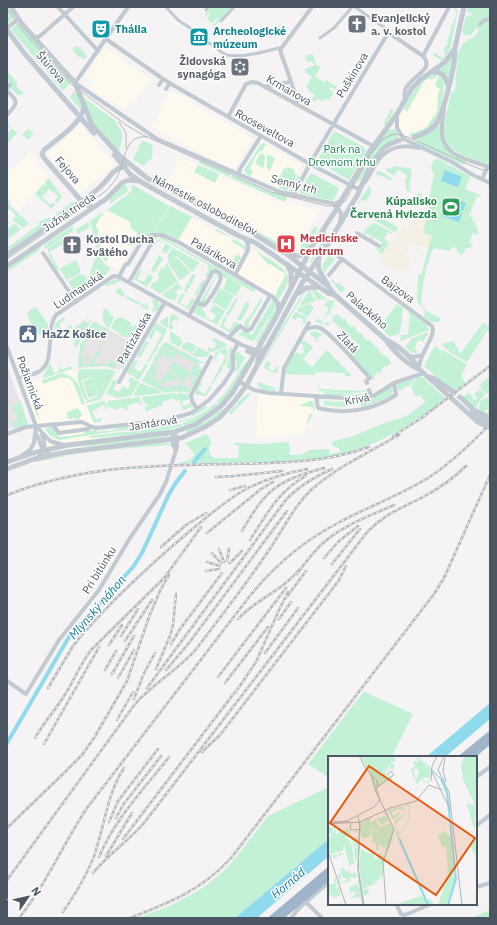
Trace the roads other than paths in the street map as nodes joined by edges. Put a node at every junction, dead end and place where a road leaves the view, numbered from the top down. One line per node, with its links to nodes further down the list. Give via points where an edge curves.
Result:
1 (11, 7): 12 (street, Štúrova)
2 (58, 7): 11 (street)
3 (73, 7): 11 (street)
4 (128, 7): 21 (street)
5 (166, 7): 16 (street)
6 (234, 7): 14 (street)
7 (312, 7): 23 (street)
8 (354, 7): 18 (street, via 385,28); 20 (street, via 334,28)
9 (450, 7): 26 (street)
10 (464, 7): 24 (street)
11 (65, 14): 19 (street, via 40,36); 25 (street)
12 (18, 19): 17 (street); 19 (street, Štúrova)
13 (490, 19): 15 (street)
14 (221, 21)
15 (480, 24)
16 (190, 28)
17 (7, 29): 43 (street, Štúrova, via 25,54)
18 (388, 34): 26 (street); 45 (street, Puškinova)
19 (34, 38): 30 (street, Štúrova)
20 (320, 38)
21 (106, 39): 25 (street); 28 (street, Rooseveltova)
22 (216, 48): 23 (street, via 225,54 234,55)
23 (280, 48): 29 (street)
24 (455, 48): 27 (street, via 445,62); 33 (street)
25 (98, 51): 30 (street)
26 (423, 56): 37 (street, via 426,68 407,86)
27 (430, 72): 33 (street, via 442,74); 37 (street, via 414,86)
28 (163, 79): 31 (street, Rooseveltova); 32 (street)
29 (290, 82): 34 (street); 40 (street)
30 (75, 83): 39 (street, Štúrova); 57 (street, Štúrova, via 156,139)
31 (170, 83): 36 (street); 44 (street, Rooseveltova)
32 (159, 85)
33 (448, 86): 38 (street)
34 (266, 87): 40 (street, Krmanova); 44 (street, Krmanova, via 257,82 247,84)
35 (8, 88): 42 (street, via 16,105)
36 (166, 89)
37 (405, 100): 41 (street)
38 (444, 101): 47 (street, via 435,124 426,133); 54 (street, via 442,133 447,147 459,156)
39 (84, 104): 43 (street); 56 (street, Štúrova, via 95,129)
40 (297, 105): 45 (street, Krmanova)
41 (397, 114): 48 (street); 49 (street)
42 (7, 115)
43 (81, 117): 51 (street, Štúrova); 65 (street, Fejova, via 44,150 43,155)
44 (228, 117): 46 (street, Rooseveltova)
45 (333, 125): 49 (street, Krmanova); 52 (street, Puškinova)
46 (261, 136): 52 (street, Rooseveltova); 57 (street, via 240,169)
47 (414, 137)
48 (401, 139): 50 (street); 61 (street, via 381,151)
49 (374, 146): 62 (street)
50 (423, 149): 58 (street); 61 (street, via 404,146 389,151 380,159)
51 (118, 159): 53 (street, Námestie osloboditeľov); 55 (street)
52 (310, 164): 62 (street, Rooseveltova); 64 (street, Puškinova)
53 (124, 166): 55 (street); 56 (street); 59 (street, Námestie osloboditeľov)
54 (489, 166): 58 (street)
55 (117, 168): 65 (street, Južná trieda)
56 (135, 169): 79 (street, Námestie osloboditeľov, via 151,180 246,229)
57 (240, 176): 64 (street, Senný trh)
58 (482, 179): 60 (street)
59 (142, 182): 67 (street, Južná trieda, via 124,181 106,199); 73 (street, Námestie osloboditeľov)
60 (490, 183)
61 (363, 184): 63 (street)
62 (350, 186): 63 (street, Rooseveltova); 66 (street)
63 (360, 190): 69 (street)
64 (293, 196): 66 (street, Senný trh)
65 (83, 203): 67 (street); 68 (street); 78 (street, Južná trieda)
66 (336, 206): 69 (street, via 341,214); 70 (street)
67 (93, 207): 68 (street, Južná trieda)
68 (81, 216): 83 (street, Južná trieda)
69 (339, 226): 76 (street)
70 (324, 229): 74 (street); 76 (street, via 323,239)
71 (357, 233): 75 (street)
72 (147, 238): 85 (street, Palárikova, via 152,235 165,236); 87 (street, via 139,244); 88 (street, via 151,244)
73 (245, 239): 82 (street, Námestie osloboditeľov, via 256,243); 85 (street, via 248,248)
74 (313, 246): 79 (street, via 300,256); 84 (street)
75 (379, 246)
76 (326, 247): 80 (street); 81 (street, Bajzova)
77 (43, 253): 95 (street)
78 (7, 255)
79 (288, 255): 84 (street, Námestie osloboditeľov)
80 (319, 259): 84 (street); 90 (street, via 319,269)
81 (342, 259): 86 (street); 111 (street, Bajzova, via 432,325 433,333)
82 (287, 264): 84 (street, Palackého); 91 (street)
83 (7, 266)
84 (304, 271): 89 (street, Palackého); 90 (street, Palackého); 91 (street, Jantárová); 94 (street, Jantárová)
85 (235, 275): 93 (street, Palárikova)
86 (329, 275)
87 (119, 277): 88 (street); 95 (street, Ludmanská, via 112,277)
88 (129, 282): 96 (street)
89 (318, 286): 92 (street, Palackého); 94 (street, via 306,288)
90 (328, 286): 92 (street, Palackého)
91 (291, 287): 98 (street, Jantárová)
92 (335, 295): 104 (street, Palackého)
93 (270, 296): 98 (street, via 278,303); 101 (street, via 251,329 247,331 240,326)
94 (295, 296): 107 (street, Jantárová)
95 (76, 302): 119 (street, Ludmanská, via 54,318 45,366 39,372)
96 (165, 302): 99 (street); 120 (street, Partizánska)
97 (196, 303): 97 (street, Palárikova, via 204,305 208,302 220,279 218,272 212,273); 99 (street, Palárikova)
98 (278, 313): 105 (street, Jantárová)
99 (189, 316): 103 (street)
100 (309, 323): 102 (street)
101 (238, 330): 103 (street); 106 (street)
102 (305, 330): 122 (street, Zlatá, via 315,327 326,331 370,378); 127 (street, via 284,367)
103 (228, 338): 106 (street)
104 (385, 339): 112 (street, Palackého); 116 (street, Palackého, via 413,367)
105 (263, 341): 106 (street, via 254,346); 110 (street, Jantárová)
106 (239, 344): 109 (street); 110 (street); 131 (street, via 233,353 232,371 218,392)
107 (269, 344): 110 (street); 115 (street, Jantárová)
108 (7, 347): 119 (street, Požiarnická)
109 (246, 351): 110 (street); 114 (street, via 250,357)
110 (257, 353): 114 (street, Jantárová); 115 (street)
111 (422, 355): 112 (street); 116 (street, Bajzova)
112 (408, 356): 116 (street, Palackého)
113 (211, 357): 131 (street, via 191,394)
114 (249, 366): 121 (street, Jantárová)
115 (255, 368): 124 (street, Jantárová)
116 (419, 369): 117 (street, Palackého)
117 (424, 373): 118 (street, Palackého); 123 (street, Krivá)
118 (429, 377): 126 (street, Palackého); 132 (street, Palackého)
119 (18, 378): 136 (street, Požiarnická)
120 (120, 382)
121 (240, 382): 124 (street, Krivá); 140 (street, Jantárová, via 214,412)
122 (366, 382)
123 (394, 383): 128 (street, Krivá, via 396,395 380,404 351,411 334,412 318,408); 129 (street, Krivá)
124 (246, 386): 127 (street, Krivá, via 262,392); 142 (street, Jantárová, via 218,418 197,432)
125 (369, 390): 129 (street, Krivá)
126 (452, 391)
127 (282, 393): 128 (street, Krivá)
128 (316, 396): 129 (street, Krivá, via 360,399)
129 (371, 396)
130 (460, 398): 133 (street)
131 (196, 409): 137 (street, via 167,420)
132 (464, 409): 134 (street, Palackého); 138 (street, Palackého, via 478,422)
133 (490, 418)
134 (490, 423)
135 (53, 425): 136 (street); 137 (street, via 81,422); 137 (street, via 60,433)
136 (36, 426): 139 (street, Požiarnická); 141 (street)
137 (90, 427)
138 (490, 428)
139 (38, 432): 143 (street, Požiarnická, via 50,441); 144 (street); 146 (street, via 31,449)
140 (174, 432): 142 (street); 143 (street, Jantárová)
141 (7, 434)
142 (175, 439): 145 (street, Jantárová); 150 (street, Pri bitúnku, via 176,450 166,482 100,590 59,640 26,694)
143 (68, 445): 144 (street, Jantárová)
144 (44, 451): 145 (street); 146 (street, Jantárová); 147 (street)
145 (51, 455): 147 (street, Jantárová)
146 (20, 457): 148 (street, Jantárová)
147 (34, 459): 149 (street, Jantárová)
148 (7, 462)
149 (7, 469)
150 (7, 681)
151 (490, 734): 153 (highway)
152 (490, 741): 154 (highway)
153 (463, 756)
154 (472, 756)
155 (490, 767): 156 (street)
156 (477, 776)
157 (490, 815): 158 (street)
158 (477, 825)
159 (328, 871): 167 (highway)
160 (328, 878): 168 (highway)
161 (328, 883): 164 (street)
162 (490, 883): 163 (street)
163 (477, 887)
164 (306, 902): 169 (street); 170 (street)
165 (397, 905): 166 (street, via 405,915)
166 (429, 905)
167 (272, 918)
168 (280, 918)
169 (292, 918)
170 (322, 918)

